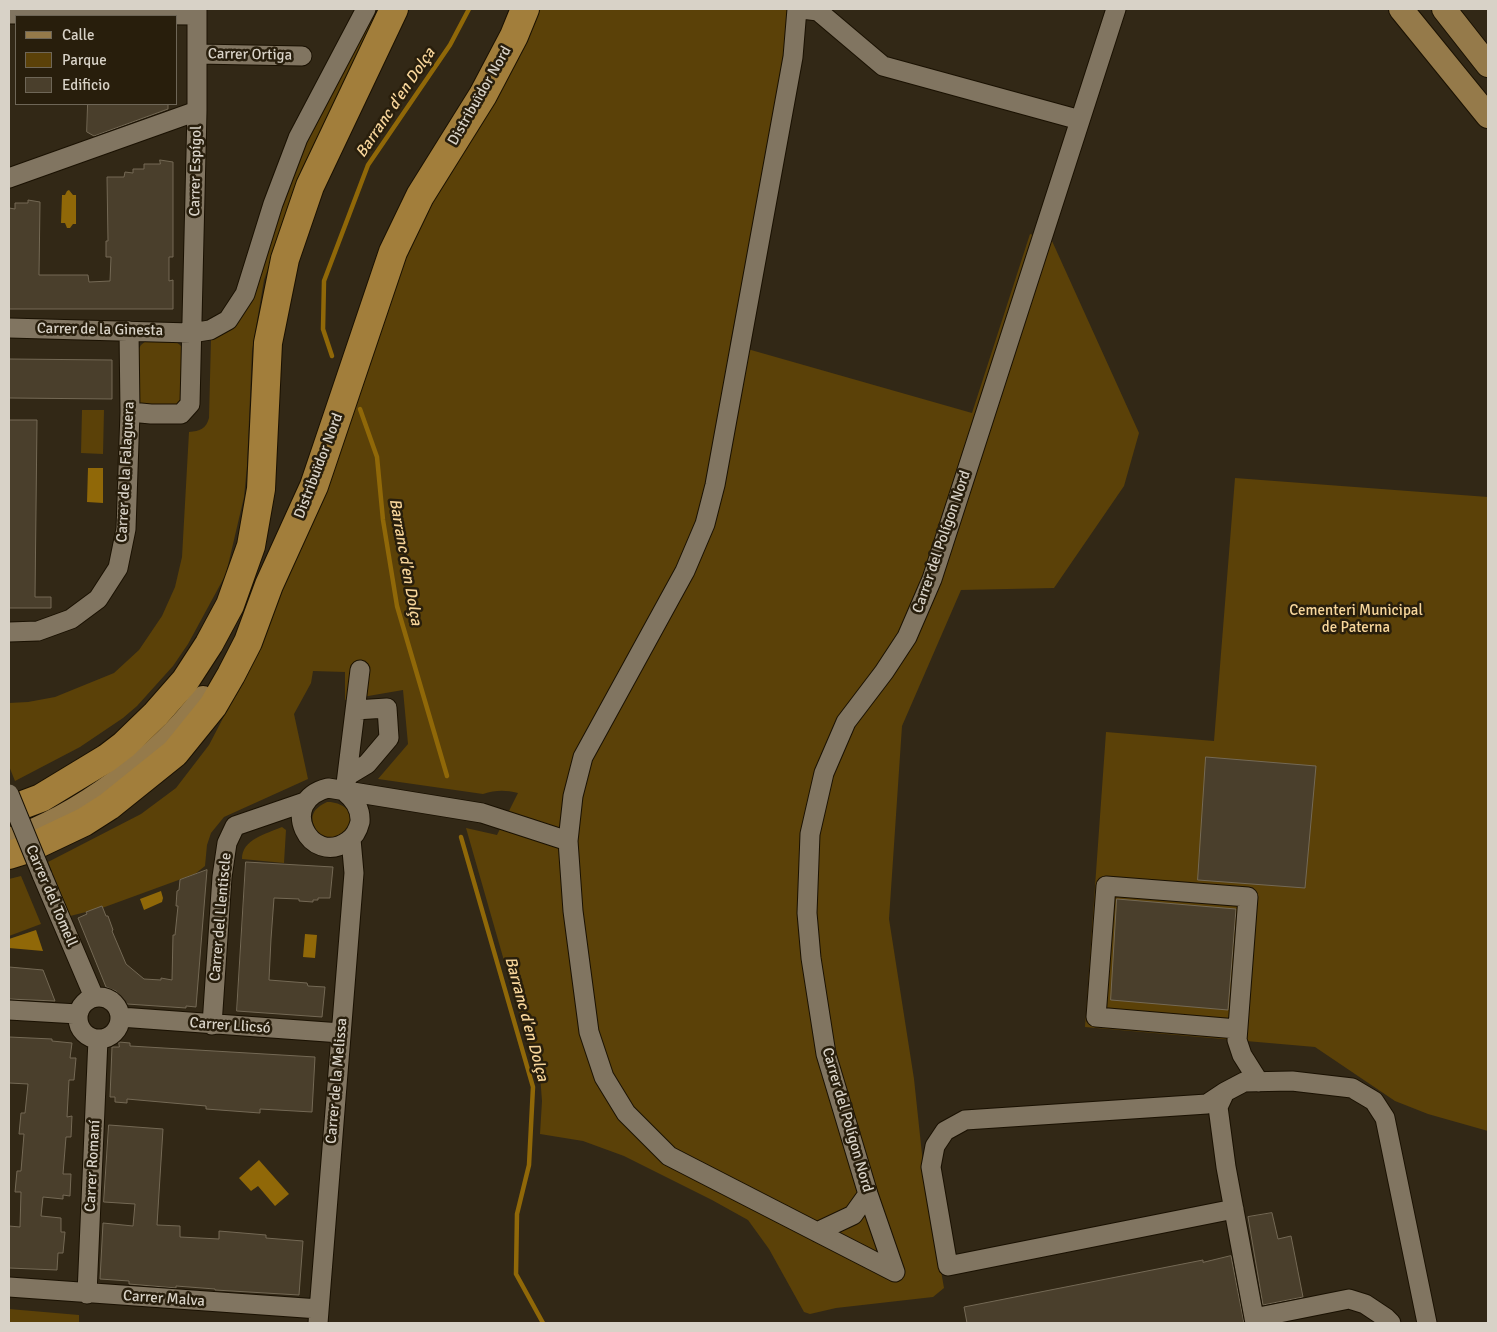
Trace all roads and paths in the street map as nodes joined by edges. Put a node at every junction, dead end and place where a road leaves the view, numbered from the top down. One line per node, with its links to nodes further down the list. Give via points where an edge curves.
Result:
1 (366, 9): 20 (street, Carrer de la Ginesta, via 298,138 244,294 228,320 210,330)
2 (394, 9): 30 (highway, via 310,186 285,259 268,343 261,489 251,546 230,605 185,681 124,744 40,798)
3 (525, 9): 22 (highway, Distribuïdor Nord, via 483,95 420,196 393,252 314,486)
4 (798, 9): 34 (street, via 789,76 715,486 705,524 685,571 583,757 573,796)
5 (802, 9): 16 (street, via 818,11 883,66)
6 (1116, 9): 16 (street, Carrer del Polígon Nord)
7 (1401, 9): 15 (main road)
8 (1444, 9): 13 (main road)
9 (197, 12): 10 (street); 11 (street, Carrer Espígol)
10 (9, 14)
11 (198, 54): 12 (street, Carrer Ortiga); 14 (street, Carrer Espígol)
12 (302, 56)
13 (1488, 65)
14 (197, 111): 17 (street); 20 (street, Carrer Espígol)
15 (1488, 116)
16 (1080, 120): 47 (street, Carrer del Polígon Nord, via 932,579 907,637 846,722 824,773 810,834 807,913 826,1054)
17 (9, 178)
18 (9, 328): 19 (street, Carrer de la Ginesta)
19 (129, 331): 20 (street, Carrer de la Ginesta); 21 (street, Carrer de la Falaguera)
20 (191, 333): 21 (street, Carrer Espígol, via 190,404 181,414)
21 (130, 412): 23 (street, Carrer de la Falaguera, via 126,529 118,568 98,599 71,619 38,630)
22 (270, 585): 33 (main road, Distribuïdor Nord, via 223,670 196,708 158,749 63,816); 35 (highway, via 231,675 212,706 175,753 84,822)
23 (9, 632)
24 (360, 670): 25 (street)
25 (355, 710): 26 (street); 26 (street, via 387,708 389,738)
26 (346, 784): 28 (street); 29 (street, via 337,789 319,790); 31 (street)
27 (9, 794): 36 (street, Carrer del Tomell, bridge)
28 (388, 797): 31 (street); 34 (street, via 482,813)
29 (305, 802): 32 (street, via 301,820 308,838 324,847 343,845); 40 (street, Carrer del Llentiscle, via 235,826 226,844)
30 (9, 810)
31 (359, 811): 32 (street, via 359,826)
32 (351, 839): 42 (street, Carrer de la Melissa, via 354,873)
33 (9, 840)
34 (568, 841): 50 (street, via 573,911 592,989 589,1032 604,1077 626,1113 669,1156)
35 (9, 855)
36 (94, 997): 38 (street, via 84,1003); 39 (street, via 106,998 116,1005)
37 (9, 1010): 38 (street)
38 (78, 1014): 43 (street, via 78,1023 83,1031)
39 (120, 1017): 40 (street, Carrer Llicsó); 43 (street, via 117,1028 109,1036)
40 (212, 1025): 42 (street, Carrer Llicsó)
41 (1238, 1029): 41 (street, via 1248,897 1106,886 1096,1017); 44 (street, via 1237,1040 1242,1055)
42 (341, 1033): 53 (street, Carrer de la Melissa)
43 (98, 1039): 52 (street, Carrer Romaní)
44 (1259, 1082): 45 (street, via 1244,1082); 56 (street, via 1292,1081 1352,1088 1374,1101 1386,1118)
45 (1225, 1092): 46 (street, via 1218,1106); 49 (street, via 1207,1104 965,1120 945,1131 935,1146 931,1167 948,1266)
46 (1226, 1167): 48 (street); 49 (street, via 1223,1190)
47 (868, 1194): 50 (street, via 853,1216); 50 (street, Carrer del Polígon Nord, via 895,1272)
48 (1234, 1209): 49 (street); 54 (street)
49 (1213, 1214)
50 (817, 1232)
51 (9, 1287): 52 (street, Carrer Malva)
52 (87, 1294): 53 (street, Carrer Malva)
53 (319, 1316)
54 (1255, 1320): 55 (street, via 1349,1299 1365,1304)
55 (1391, 1323)
56 (1427, 1323)

